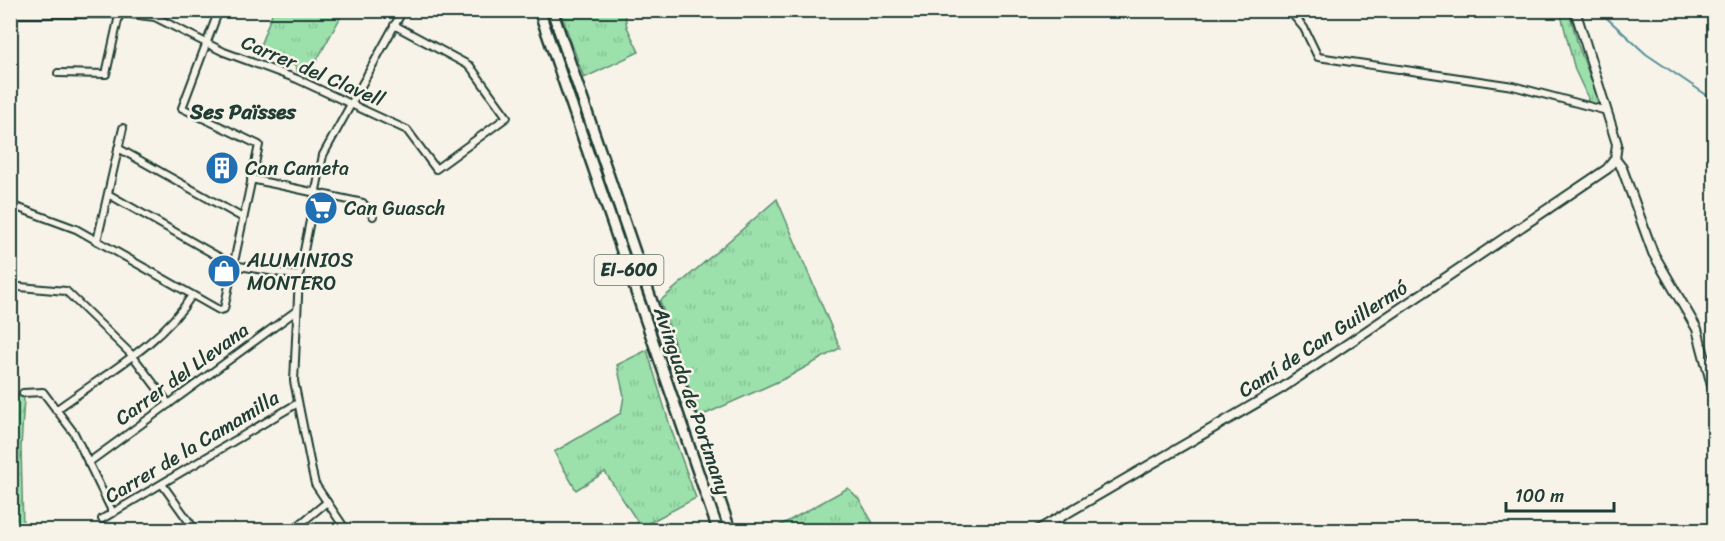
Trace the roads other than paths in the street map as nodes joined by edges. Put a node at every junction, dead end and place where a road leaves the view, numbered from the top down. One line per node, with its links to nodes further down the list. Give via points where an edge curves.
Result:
1 (219, 10): 11 (street)
2 (403, 10): 10 (street)
3 (538, 10): 44 (main road, Avinguda de Portmany / EI-600)
4 (552, 10): 45 (main road, Avinguda de Portmany / EI-600)
5 (1289, 10): 14 (street, via 1304,28 1318,57 1513,86)
6 (1575, 10): 14 (street)
7 (120, 12): 8 (street, Carrer del Clavell); 9 (street, Carrer del Clavell); 12 (street, via 106,74)
8 (149, 13): 11 (street, Carrer del Clavell)
9 (19, 14)
10 (394, 25): 13 (street); 13 (street, Carrer del Clavell, via 470,66 507,117 436,169 407,130)
11 (206, 43): 13 (street, Carrer del Clavell); 18 (street, via 182,108 259,145)
12 (58, 74)
13 (351, 103): 20 (street, via 323,155)
14 (1607, 111): 17 (street, via 1617,144)
15 (123, 128): 16 (street)
16 (118, 148): 19 (street); 23 (street)
17 (1615, 159): 32 (street, via 1622,168 1653,253 1697,329); 46 (street, Camí de Can Guillermó, via 1607,169 1282,388)
18 (252, 179): 20 (street); 23 (street)
19 (108, 194): 24 (street); 25 (street)
20 (317, 194): 22 (street, via 363,203); 26 (street)
21 (10, 208): 24 (street, via 19,208)
22 (373, 216)
23 (243, 218): 25 (street)
24 (97, 241): 28 (street)
25 (233, 265): 26 (street); 28 (street, via 224,309)
26 (299, 276): 29 (street)
27 (20, 287): 30 (street, via 66,291)
28 (192, 295): 30 (street, via 180,315)
29 (296, 311): 33 (street, via 294,381); 34 (street, Carrer del Llevana)
30 (132, 355): 34 (street); 35 (street)
31 (23, 393): 35 (street, via 43,392)
32 (1714, 393)
33 (298, 403): 37 (street, Carrer de la Camamilla); 38 (street, via 315,484)
34 (169, 404): 36 (street, Carrer del Llevana)
35 (56, 410): 36 (street, via 74,433)
36 (88, 463): 39 (street)
37 (162, 484): 39 (street, Carrer de la Camamilla); 41 (street)
38 (327, 502): 42 (street); 43 (street)
39 (113, 513): 40 (street, Carrer de la Camamilla)
40 (102, 519)
41 (195, 531)
42 (293, 531)
43 (346, 531)
44 (718, 531)
45 (730, 531)
46 (1038, 531)

